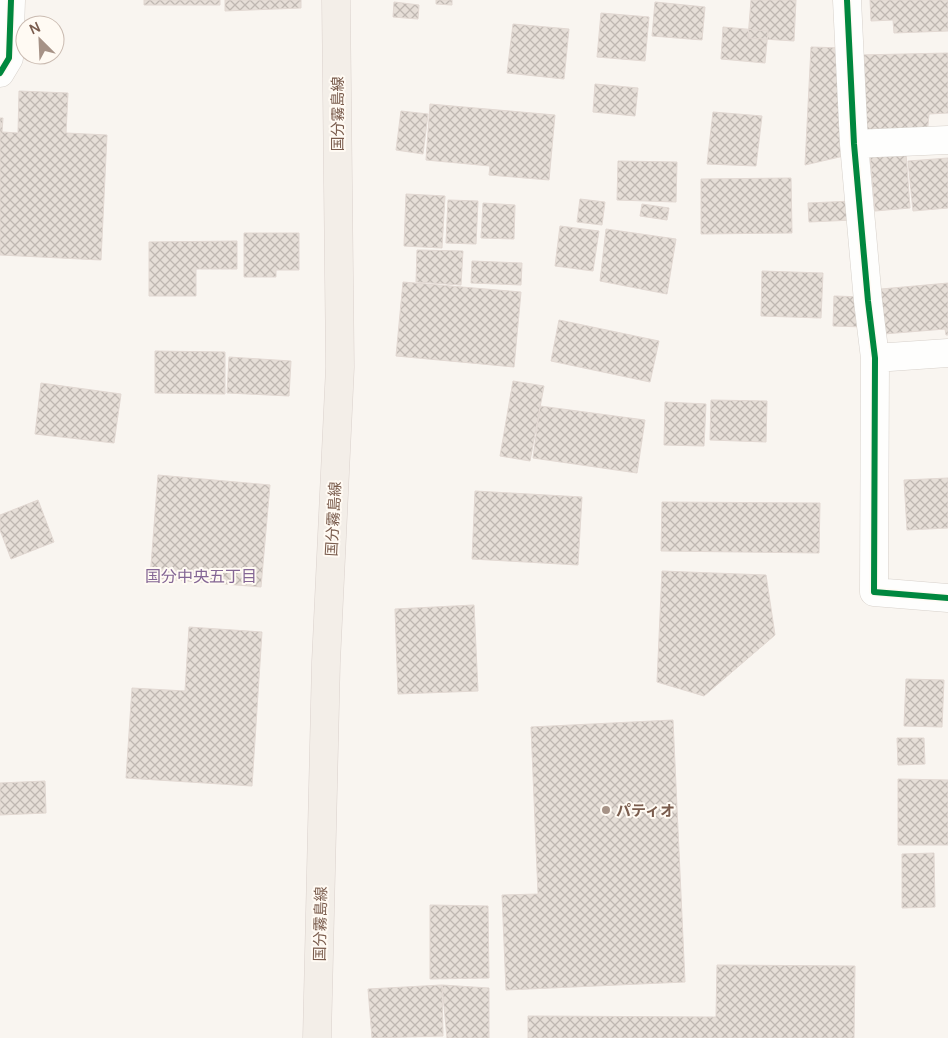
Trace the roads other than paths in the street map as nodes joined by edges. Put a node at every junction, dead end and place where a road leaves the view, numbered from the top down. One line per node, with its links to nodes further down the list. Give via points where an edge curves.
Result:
1 (11, 0): 4 (street, via 9,58)
2 (336, 0): 10 (main road, 国分霧島線, via 340,368 326,662)
3 (847, 0): 6 (street)
4 (0, 73)
5 (948, 140): 6 (street)
6 (854, 144): 8 (street)
7 (948, 353): 8 (street)
8 (875, 358): 9 (street, via 874,592)
9 (948, 598)
10 (317, 1038)

